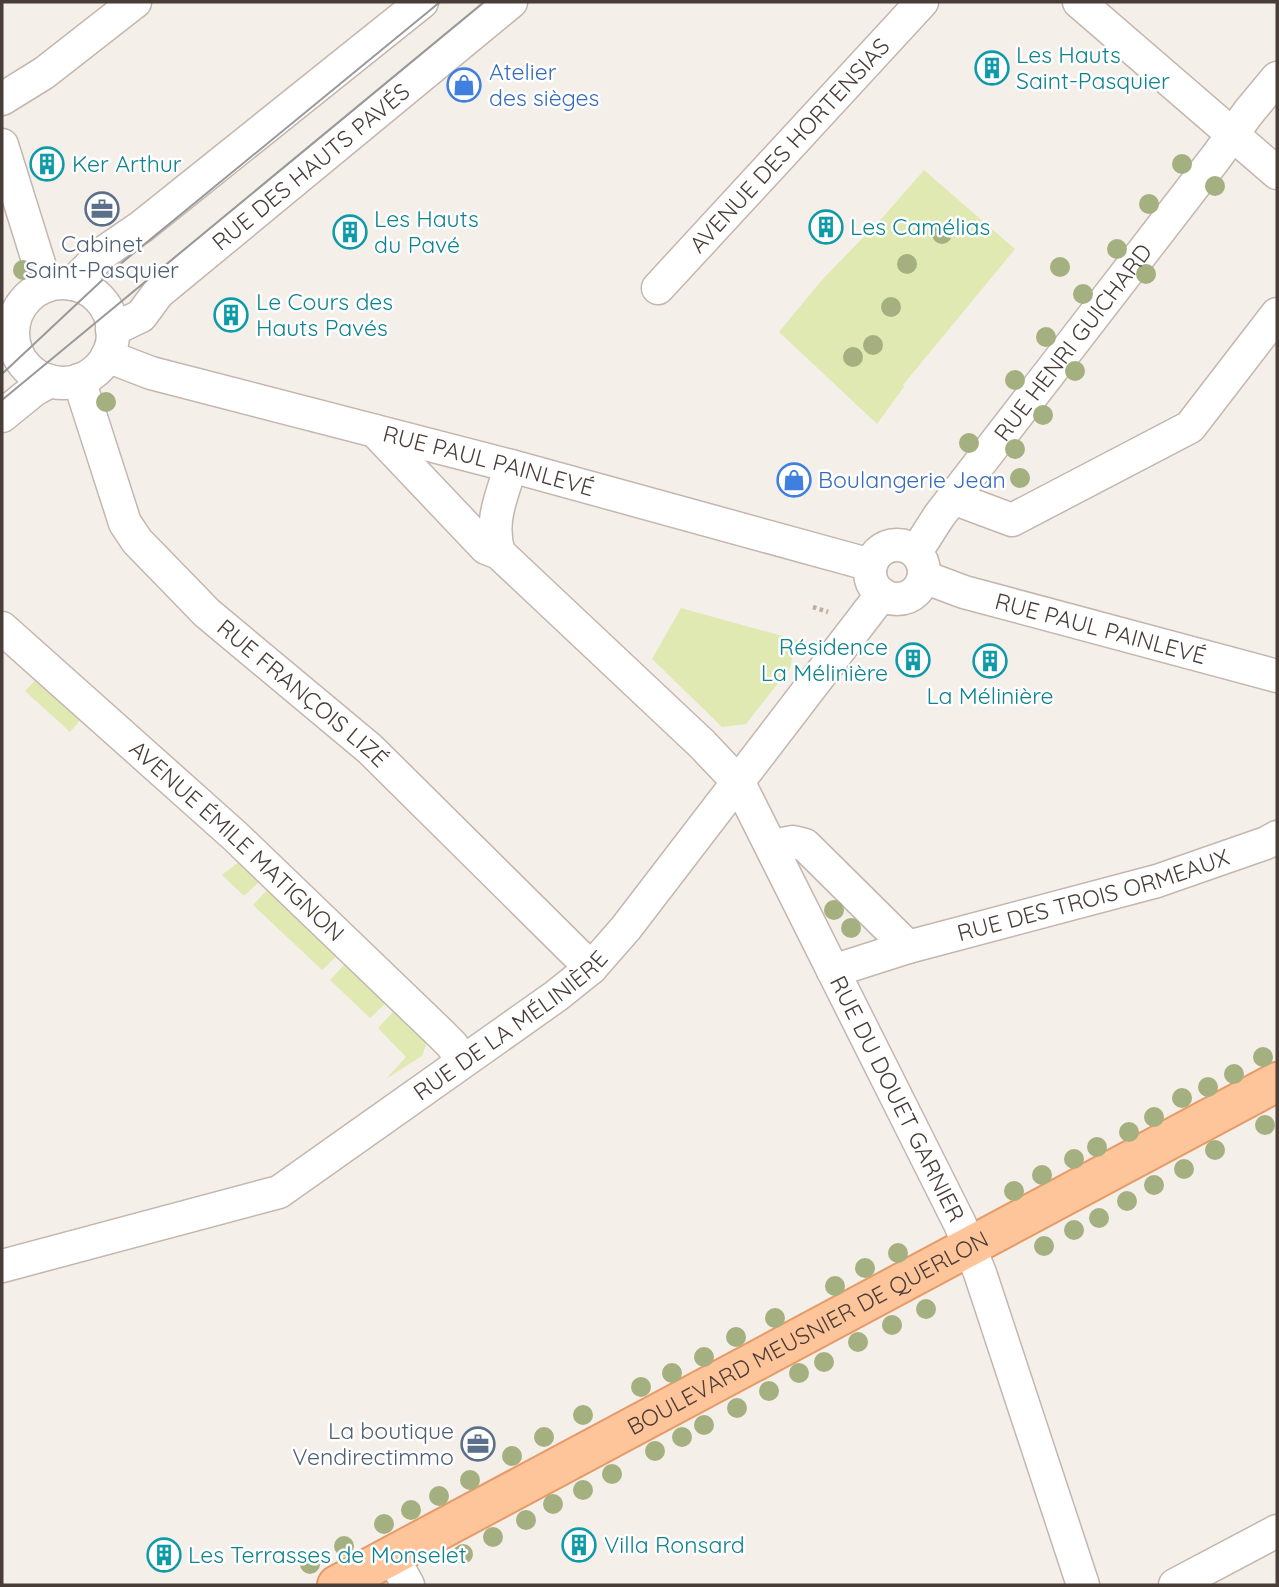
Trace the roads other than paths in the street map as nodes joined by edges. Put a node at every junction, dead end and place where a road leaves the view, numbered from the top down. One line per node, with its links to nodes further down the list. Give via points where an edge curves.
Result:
1 (135, 2): 7 (street, via 44,73)
2 (422, 2): 11 (street, via 141,227)
3 (511, 2): 15 (street, RUE DES HAUTS PAVÉS, via 158,293 141,316)
4 (922, 2): 12 (street, AVENUE DES HORTENSIAS)
5 (1079, 2): 8 (street)
6 (1277, 78): 8 (street, RUE HENRI GUICHARD)
7 (2, 99)
8 (1233, 134): 10 (street); 20 (street, RUE HENRI GUICHARD)
9 (2, 145): 11 (street)
10 (1277, 173)
11 (59, 285): 14 (street, via 28,297); 15 (street, via 83,288 100,300 108,313)
12 (658, 288)
13 (1277, 314): 20 (street, via 1190,427 1012,520)
14 (8, 340): 16 (street, via 28,369)
15 (110, 343): 16 (street, via 95,371); 18 (street, RUE PAUL PAINLEVÉ, via 151,373)
16 (64, 381): 17 (street, via 34,390); 31 (street, RUE FRANÇOIS LIZÉ, via 125,523 138,541 207,613 370,749)
17 (2, 416)
18 (376, 431): 19 (street, RUE PAUL PAINLEVÉ); 21 (street, via 486,548)
19 (511, 466): 21 (street, via 496,516); 22 (street, RUE PAUL PAINLEVÉ)
20 (953, 498): 23 (street, RUE HENRI GUICHARD, via 939,516)
21 (499, 553): 27 (street)
22 (871, 565): 23 (street, via 886,547 902,545); 24 (street, via 872,580)
23 (920, 565): 24 (street, via 918,590 903,598); 26 (street, RUE PAUL PAINLEVÉ, via 964,592)
24 (882, 594): 27 (street, RUE DE LA MÉLINIÈRE)
25 (2, 628): 33 (street, AVENUE ÉMILE MATIGNON, via 235,836 452,1045)
26 (1277, 676)
27 (739, 783): 29 (street, RUE DU DOUET GARNIER); 31 (street, RUE DE LA MÉLINIÈRE)
28 (1277, 836): 30 (street, RUE DES TROIS ORMEAUX, via 1157,881)
29 (772, 846): 30 (street, via 805,845); 32 (street, RUE DU DOUET GARNIER)
30 (908, 947): 32 (street, RUE DES TROIS ORMEAUX)
31 (591, 968): 33 (street, RUE DE LA MÉLINIÈRE)
32 (833, 971): 35 (street, RUE DU DOUET GARNIER)
33 (462, 1061): 36 (street, RUE DE LA MÉLINIÈRE, via 279,1192)
34 (1277, 1083): 35 (main road, BOULEVARD MEUSNIER DE QUERLON)
35 (969, 1248): 38 (main road, BOULEVARD MEUSNIER DE QUERLON); 40 (street, RUE DU DOUET GARNIER)
36 (2, 1266)
37 (1277, 1531): 41 (street)
38 (400, 1571): 39 (main road, BOULEVARD MEUSNIER DE QUERLON)
39 (337, 1585)
40 (1083, 1585)
41 (1175, 1585)

